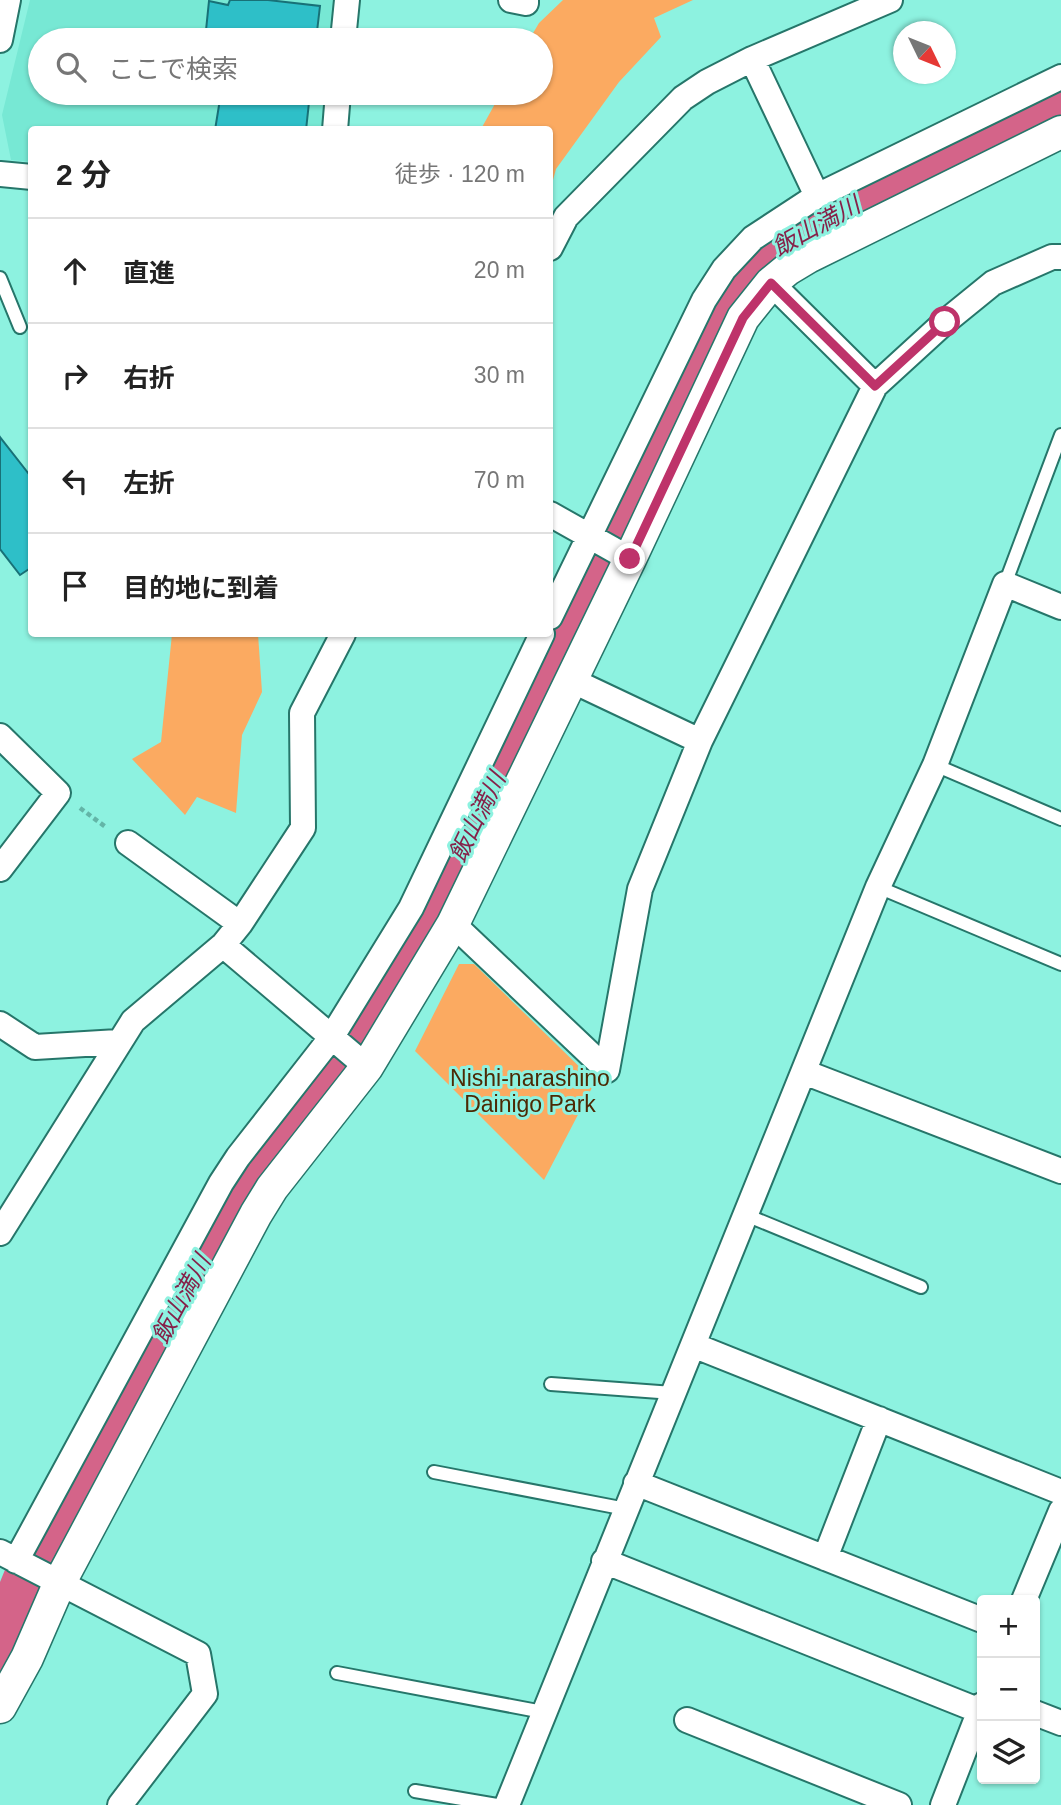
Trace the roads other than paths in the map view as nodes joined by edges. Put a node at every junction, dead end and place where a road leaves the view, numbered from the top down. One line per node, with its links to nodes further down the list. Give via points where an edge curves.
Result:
1 (8, 0): 7 (street)
2 (347, 0): 6 (street)
3 (511, 0): 4 (street)
4 (526, 0)
5 (890, 0): 8 (street)
6 (344, 28)
7 (0, 40)
8 (751, 59): 15 (street); 16 (street, via 683,98 566,217)
9 (1061, 78): 15 (street)
10 (337, 105): 11 (street)
11 (335, 126)
12 (1061, 132): 19 (street, via 808,257)
13 (0, 174): 14 (street)
14 (28, 177)
15 (817, 196): 25 (street, via 754,238 717,279)
16 (553, 242)
17 (1061, 257): 21 (street, via 993,283)
18 (0, 278): 20 (lane)
19 (771, 283): 21 (street); 26 (street, via 743,318)
20 (20, 327)
21 (875, 386): 34 (street)
22 (1061, 435): 23 (lane)
23 (1055, 467): 27 (lane)
24 (553, 516): 25 (street)
25 (589, 534): 26 (street); 29 (street)
26 (623, 555): 32 (street)
27 (1005, 584): 28 (street); 35 (street)
28 (1061, 607)
29 (553, 611)
30 (341, 637): 40 (street, via 302,713 303,828)
31 (541, 637): 46 (street, via 411,908)
32 (571, 680): 34 (street); 41 (street)
33 (0, 736): 38 (street, via 66,798)
34 (699, 741): 41 (street, via 639,889 607,1070)
35 (935, 765): 36 (lane); 39 (street)
36 (1061, 818)
37 (128, 843): 40 (street)
38 (0, 869)
39 (878, 887): 43 (lane); 47 (street)
40 (240, 924): 42 (street)
41 (453, 924): 46 (street)
42 (223, 945): 45 (street, via 133,1021); 46 (street)
43 (1061, 964)
44 (0, 1024): 45 (street, via 35,1047)
45 (118, 1042): 50 (street)
46 (348, 1053): 61 (street, via 237,1157); 64 (street)
47 (804, 1072): 48 (street); 49 (street)
48 (1059, 1165)
49 (746, 1215): 51 (lane); 52 (street)
50 (0, 1233)
51 (921, 1287)
52 (693, 1345): 54 (street); 55 (street)
53 (551, 1384): 54 (lane)
54 (673, 1393): 57 (street)
55 (879, 1419): 58 (street); 62 (street)
56 (434, 1472): 59 (lane)
57 (636, 1483): 59 (street); 62 (street)
58 (1061, 1492)
59 (626, 1509): 63 (street)
60 (1061, 1511): 65 (street)
61 (8, 1556): 64 (street)
62 (825, 1558): 66 (street)
63 (604, 1561): 68 (street); 70 (street)
64 (53, 1578): 69 (street, via 27,1658); 76 (street, via 198,1654 205,1695)
65 (1026, 1595)
66 (977, 1618)
67 (337, 1673): 70 (lane)
68 (977, 1706)
69 (0, 1707)
70 (543, 1712): 78 (street)
71 (1040, 1715): 74 (street)
72 (977, 1718): 80 (street)
73 (687, 1720): 79 (street)
74 (1061, 1723)
75 (415, 1791): 77 (lane)
76 (120, 1805)
77 (497, 1805)
78 (507, 1805)
79 (899, 1805)
80 (943, 1805)

